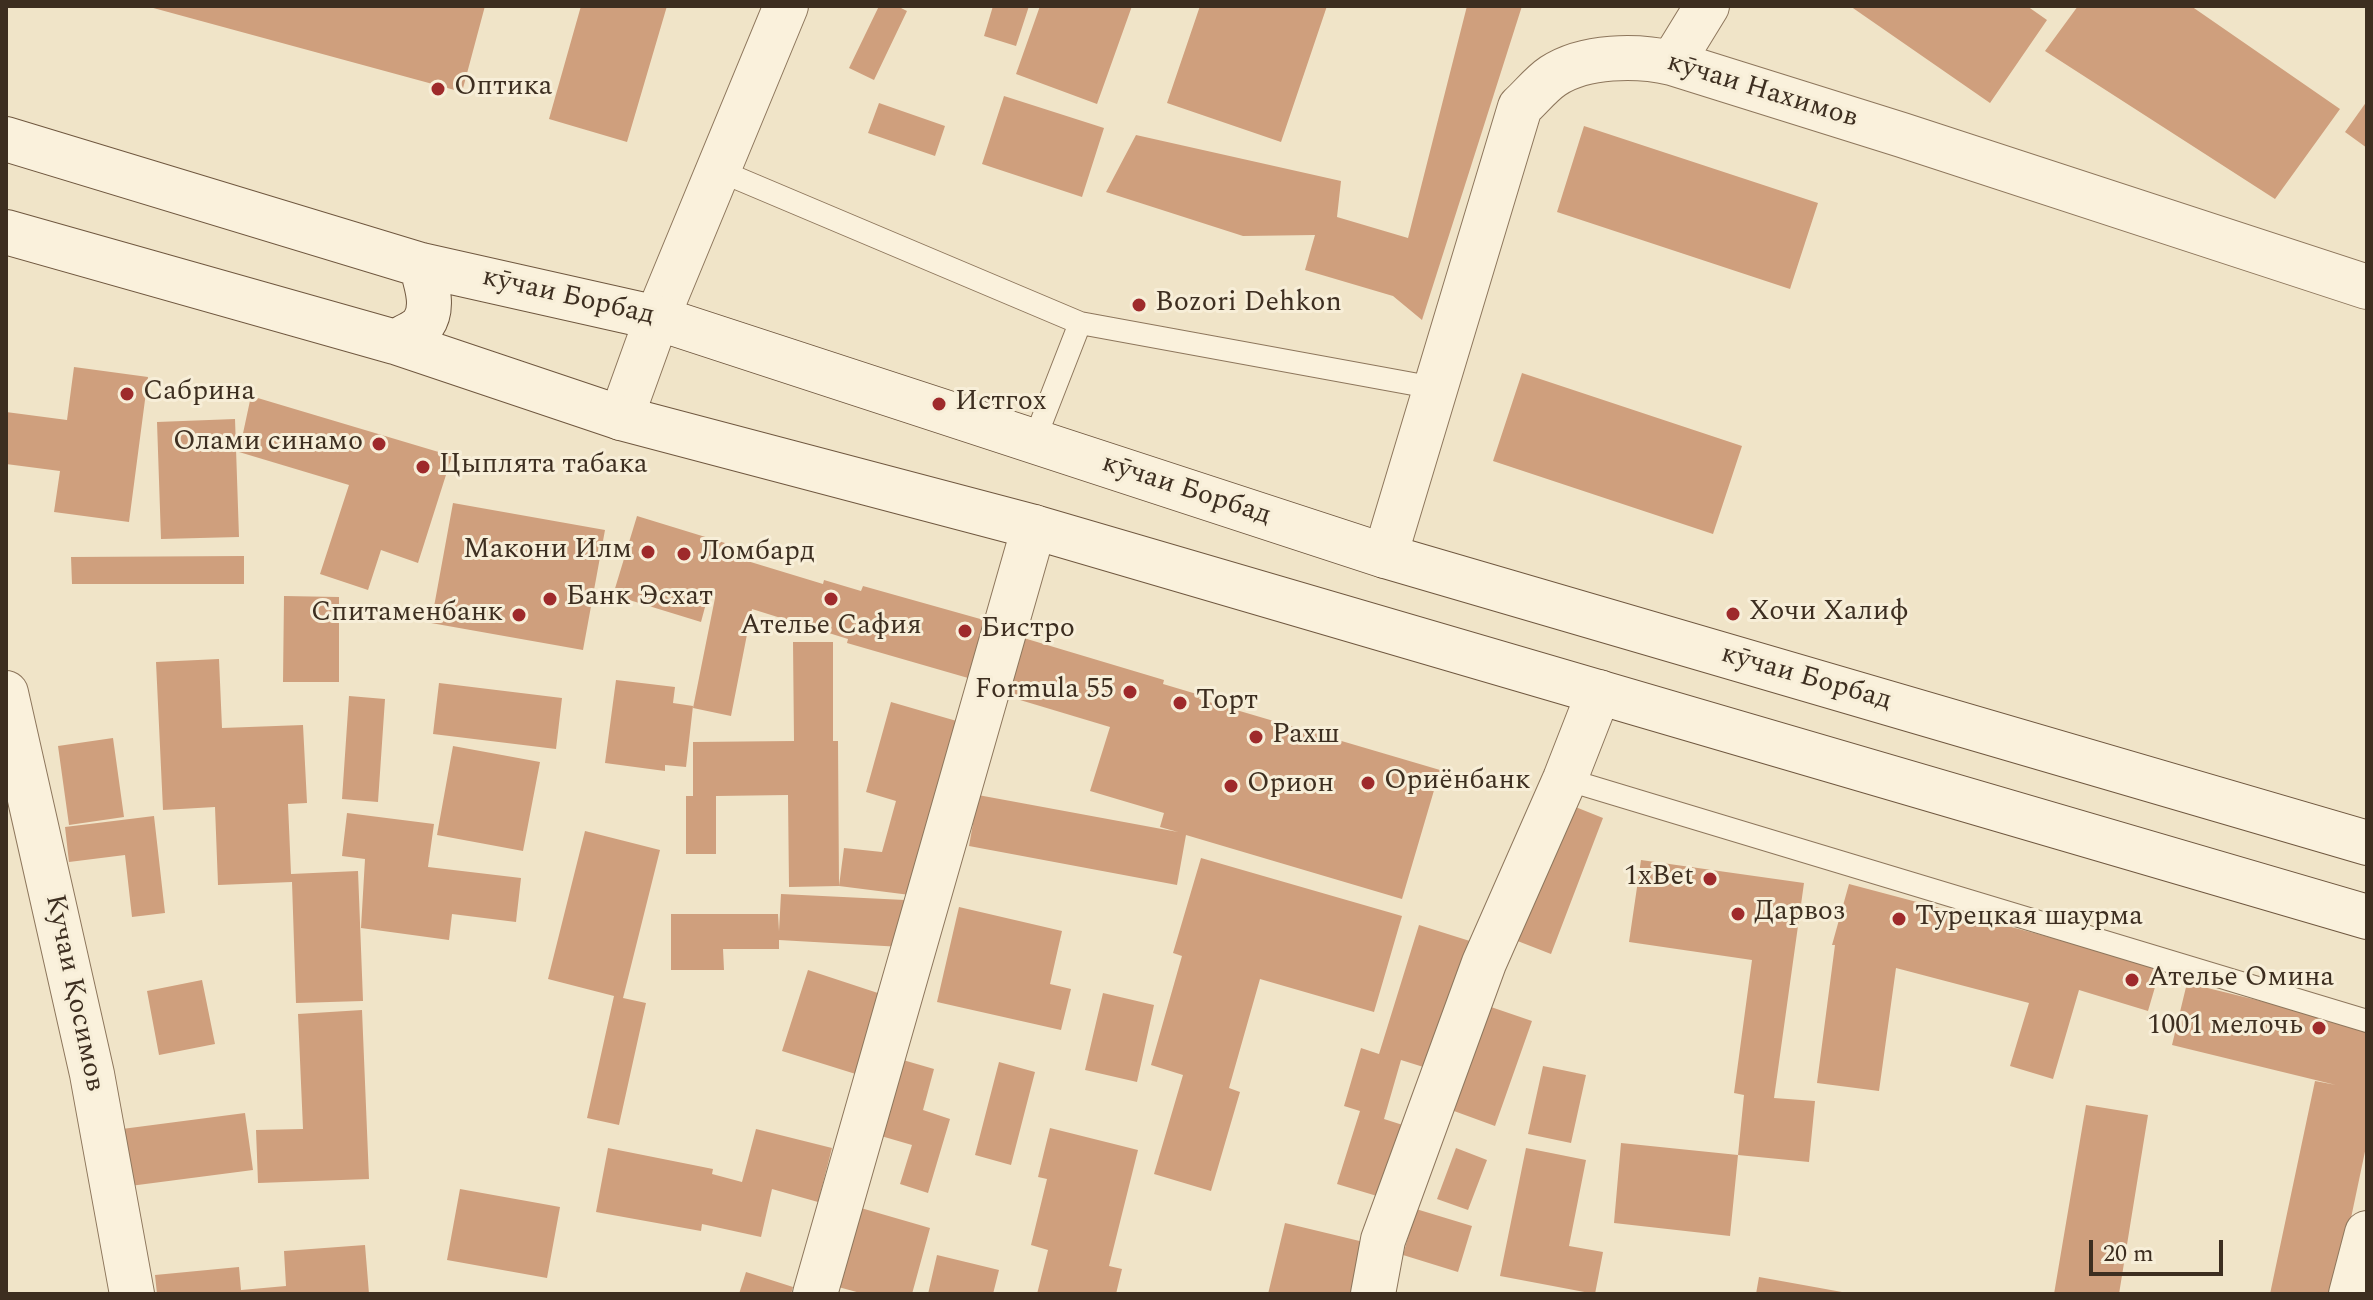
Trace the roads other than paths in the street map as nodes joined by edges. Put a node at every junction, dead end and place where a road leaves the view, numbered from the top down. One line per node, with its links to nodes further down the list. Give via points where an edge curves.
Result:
1 (786, 6): 5 (main road)
2 (1707, 6): 3 (main road)
3 (1672, 63): 8 (main road, кӯчаи Нахимов); 12 (main road, кӯчаи Нахимов, via 1649,58 1595,60 1553,75 1520,107)
4 (6, 139): 7 (main road, кӯчаи Борбад)
5 (720, 171): 9 (main road); 10 (lane)
6 (8, 234): 11 (main road)
7 (421, 265): 9 (main road, кӯчаи Борбад); 11 (main road, via 429,310 423,326)
8 (2367, 287)
9 (657, 318): 13 (main road); 14 (main road, кӯчаи Борбад)
10 (1080, 323): 12 (lane); 14 (lane)
11 (395, 342): 13 (main road)
12 (1435, 388): 16 (main road, кӯчаи Нахимов)
13 (621, 418): 15 (main road)
14 (1034, 441): 16 (main road, кӯчаи Борбад)
15 (1034, 527): 17 (main road); 25 (main road)
16 (1385, 556): 20 (main road, кӯчаи Борбад)
17 (1599, 692): 19 (main road); 21 (main road)
18 (6, 693): 24 (main road, Кучаи Қосимов, via 92,1074)
19 (1565, 779): 22 (lane); 26 (main road, via 1484,963 1383,1240)
20 (2367, 843)
21 (2367, 917)
22 (2367, 1021)
23 (2367, 1233): 27 (main road)
24 (132, 1294)
25 (815, 1294)
26 (1373, 1294)
27 (2351, 1294)

